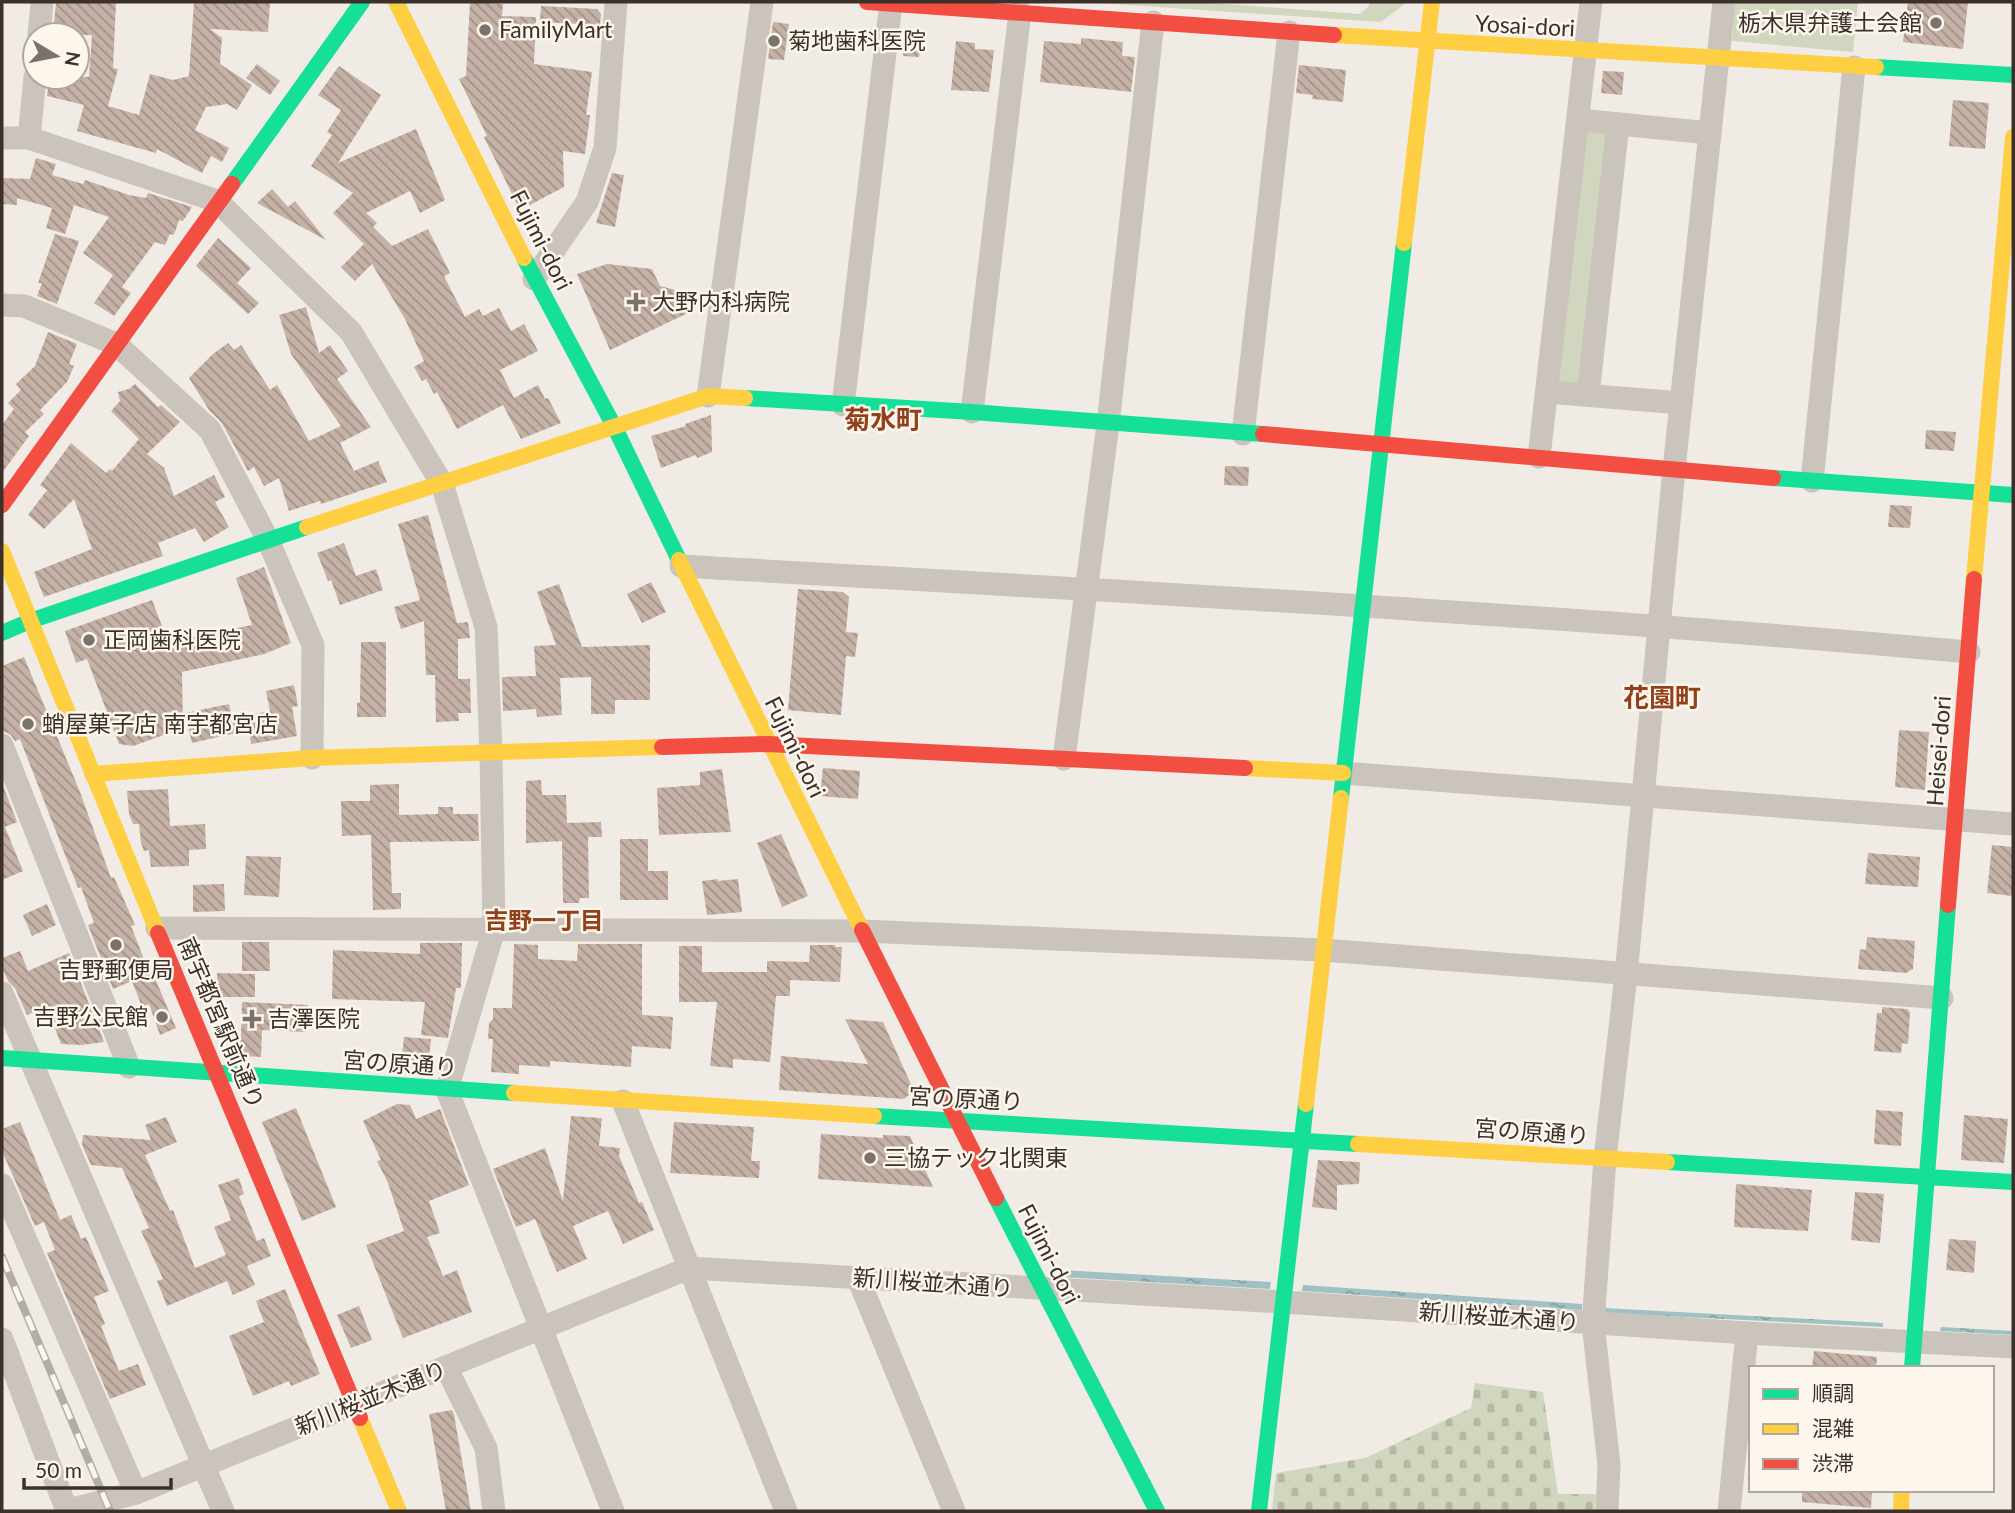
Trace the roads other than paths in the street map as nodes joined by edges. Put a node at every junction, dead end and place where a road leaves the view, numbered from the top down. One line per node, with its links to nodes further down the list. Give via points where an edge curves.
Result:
1 (42, 2): 12 (street)
2 (362, 2): 27 (street)
3 (396, 2): 28 (street, Fujimi-dori)
4 (616, 2): 28 (street, via 605,148 587,202)
5 (762, 2): 33 (street)
6 (867, 2): 10 (street, Yosai-dori)
7 (1432, 2): 15 (street)
8 (1591, 2): 16 (street)
9 (1724, 2): 17 (street)
10 (891, 3): 11 (street, Yosai-dori); 35 (street)
11 (1020, 12): 13 (street, Yosai-dori); 36 (street)
12 (40, 21)
13 (1153, 22): 14 (street, Yosai-dori); 37 (street)
14 (1289, 32): 15 (street, Yosai-dori); 39 (street)
15 (1427, 42): 16 (street, Yosai-dori); 40 (street)
16 (1587, 52): 17 (street, Yosai-dori); 21 (street)
17 (1718, 60): 18 (street, Yosai-dori); 23 (street)
18 (1854, 67): 19 (street, Yosai-dori); 43 (street)
19 (2013, 75)
20 (34, 91): 26 (street)
21 (1578, 120): 22 (street); 31 (street)
22 (1618, 124): 23 (street); 32 (street)
23 (1710, 133): 34 (street)
24 (2013, 137): 45 (street, Heisei-dori)
25 (2, 138): 26 (street)
26 (29, 138): 27 (street)
27 (217, 201): 30 (street); 44 (street, via 351,332)
28 (534, 279): 38 (street, Fujimi-dori)
29 (2, 305): 30 (street, via 24,306)
30 (116, 344): 47 (street); 48 (street, via 210,430)
31 (1547, 392): 32 (street); 41 (street)
32 (1588, 395): 34 (street)
33 (708, 396): 35 (street); 38 (street)
34 (1681, 403): 42 (street)
35 (843, 405): 36 (street)
36 (972, 412): 37 (street)
37 (1108, 424): 39 (street); 51 (street)
38 (615, 428): 44 (street); 50 (street, Fujimi-dori)
39 (1243, 434): 40 (street)
40 (1381, 443): 41 (street); 52 (street)
41 (1539, 457): 42 (street)
42 (1674, 469): 43 (street); 54 (street)
43 (1811, 481): 45 (street)
44 (442, 484): 48 (street); 59 (street, via 486,627)
45 (1981, 493): 46 (street); 56 (street, Heisei-dori)
46 (2013, 495)
47 (2, 505)
48 (268, 540): 53 (street); 60 (street, via 313,645)
49 (2, 551): 53 (street, 南宇都宮駅前通り)
50 (681, 566): 51 (street); 57 (street, Fujimi-dori)
51 (1087, 590): 52 (street); 61 (street)
52 (1362, 606): 54 (street); 62 (street)
53 (30, 621): 55 (street); 63 (street, 南宇都宮駅前通り)
54 (1659, 626): 56 (street); 64 (street)
55 (2, 633)
56 (1969, 652): 65 (street, Heisei-dori)
57 (768, 744): 59 (street); 61 (street); 69 (street, Fujimi-dori)
58 (2, 745): 76 (street)
59 (491, 753): 60 (street); 68 (street)
60 (312, 758): 63 (street)
61 (1064, 760): 62 (street)
62 (1343, 773): 64 (street); 70 (street)
63 (92, 774): 67 (street, 南宇都宮駅前通り)
64 (1642, 796): 65 (street); 71 (street)
65 (1957, 820): 66 (street); 73 (street, Heisei-dori)
66 (2013, 824)
67 (157, 928): 68 (street); 77 (street, 南宇都宮駅前通り)
68 (494, 929): 69 (street); 78 (street)
69 (862, 931): 70 (street); 80 (street, Fujimi-dori)
70 (1323, 950): 71 (street); 81 (street)
71 (1626, 975): 73 (street); 82 (street)
72 (2, 993): 75 (street)
73 (1942, 998): 83 (street, Heisei-dori)
74 (2, 1058): 75 (street, 宮の原通り)
75 (29, 1060): 76 (street, 宮の原通り); 99 (street)
76 (129, 1067): 77 (street, 宮の原通り)
77 (217, 1074): 78 (street, 宮の原通り); 98 (street, 南宇都宮駅前通り)
78 (447, 1090): 79 (street, 宮の原通り); 91 (street)
79 (623, 1101): 80 (street, 宮の原通り); 86 (street)
80 (957, 1121): 81 (street, 宮の原通り); 88 (street, Fujimi-dori)
81 (1301, 1140): 82 (street, 宮の原通り); 89 (street)
82 (1605, 1159): 83 (street, 宮の原通り); 90 (street)
83 (1928, 1177): 84 (street, 宮の原通り); 94 (street, Heisei-dori)
84 (2013, 1182)
85 (2, 1185): 101 (street)
86 (689, 1268): 87 (street, 新川桜並木通り); 91 (street, 新川桜並木通り); 107 (street)
87 (858, 1278): 88 (street, 新川桜並木通り); 108 (street)
88 (1042, 1290): 89 (street, 新川桜並木通り); 109 (street, Fujimi-dori)
89 (1283, 1302): 90 (street, 新川桜並木通り); 110 (street)
90 (1593, 1323): 92 (street, 新川桜並木通り); 111 (street, via 1609,1465)
91 (540, 1329): 97 (street, 新川桜並木通り); 106 (street)
92 (1747, 1333): 94 (street, 新川桜並木通り); 112 (street)
93 (2, 1339): 102 (street)
94 (1914, 1342): 95 (street, 新川桜並木通り); 96 (street, Heisei-dori)
95 (2013, 1347)
96 (1912, 1366)
97 (446, 1367): 98 (street, 新川桜並木通り); 105 (street, via 486,1448)
98 (356, 1403): 99 (street, 新川桜並木通り); 104 (street, 南宇都宮駅前通り)
99 (204, 1466): 101 (street, 新川桜並木通り); 103 (street)
100 (1902, 1492): 113 (street)
101 (136, 1493): 102 (street, 新川桜並木通り)
102 (66, 1511)
103 (223, 1511)
104 (399, 1511)
105 (494, 1511)
106 (613, 1511)
107 (786, 1511)
108 (954, 1511)
109 (1157, 1511)
110 (1259, 1511)
111 (1607, 1511)
112 (1728, 1511)
113 (1901, 1511)

